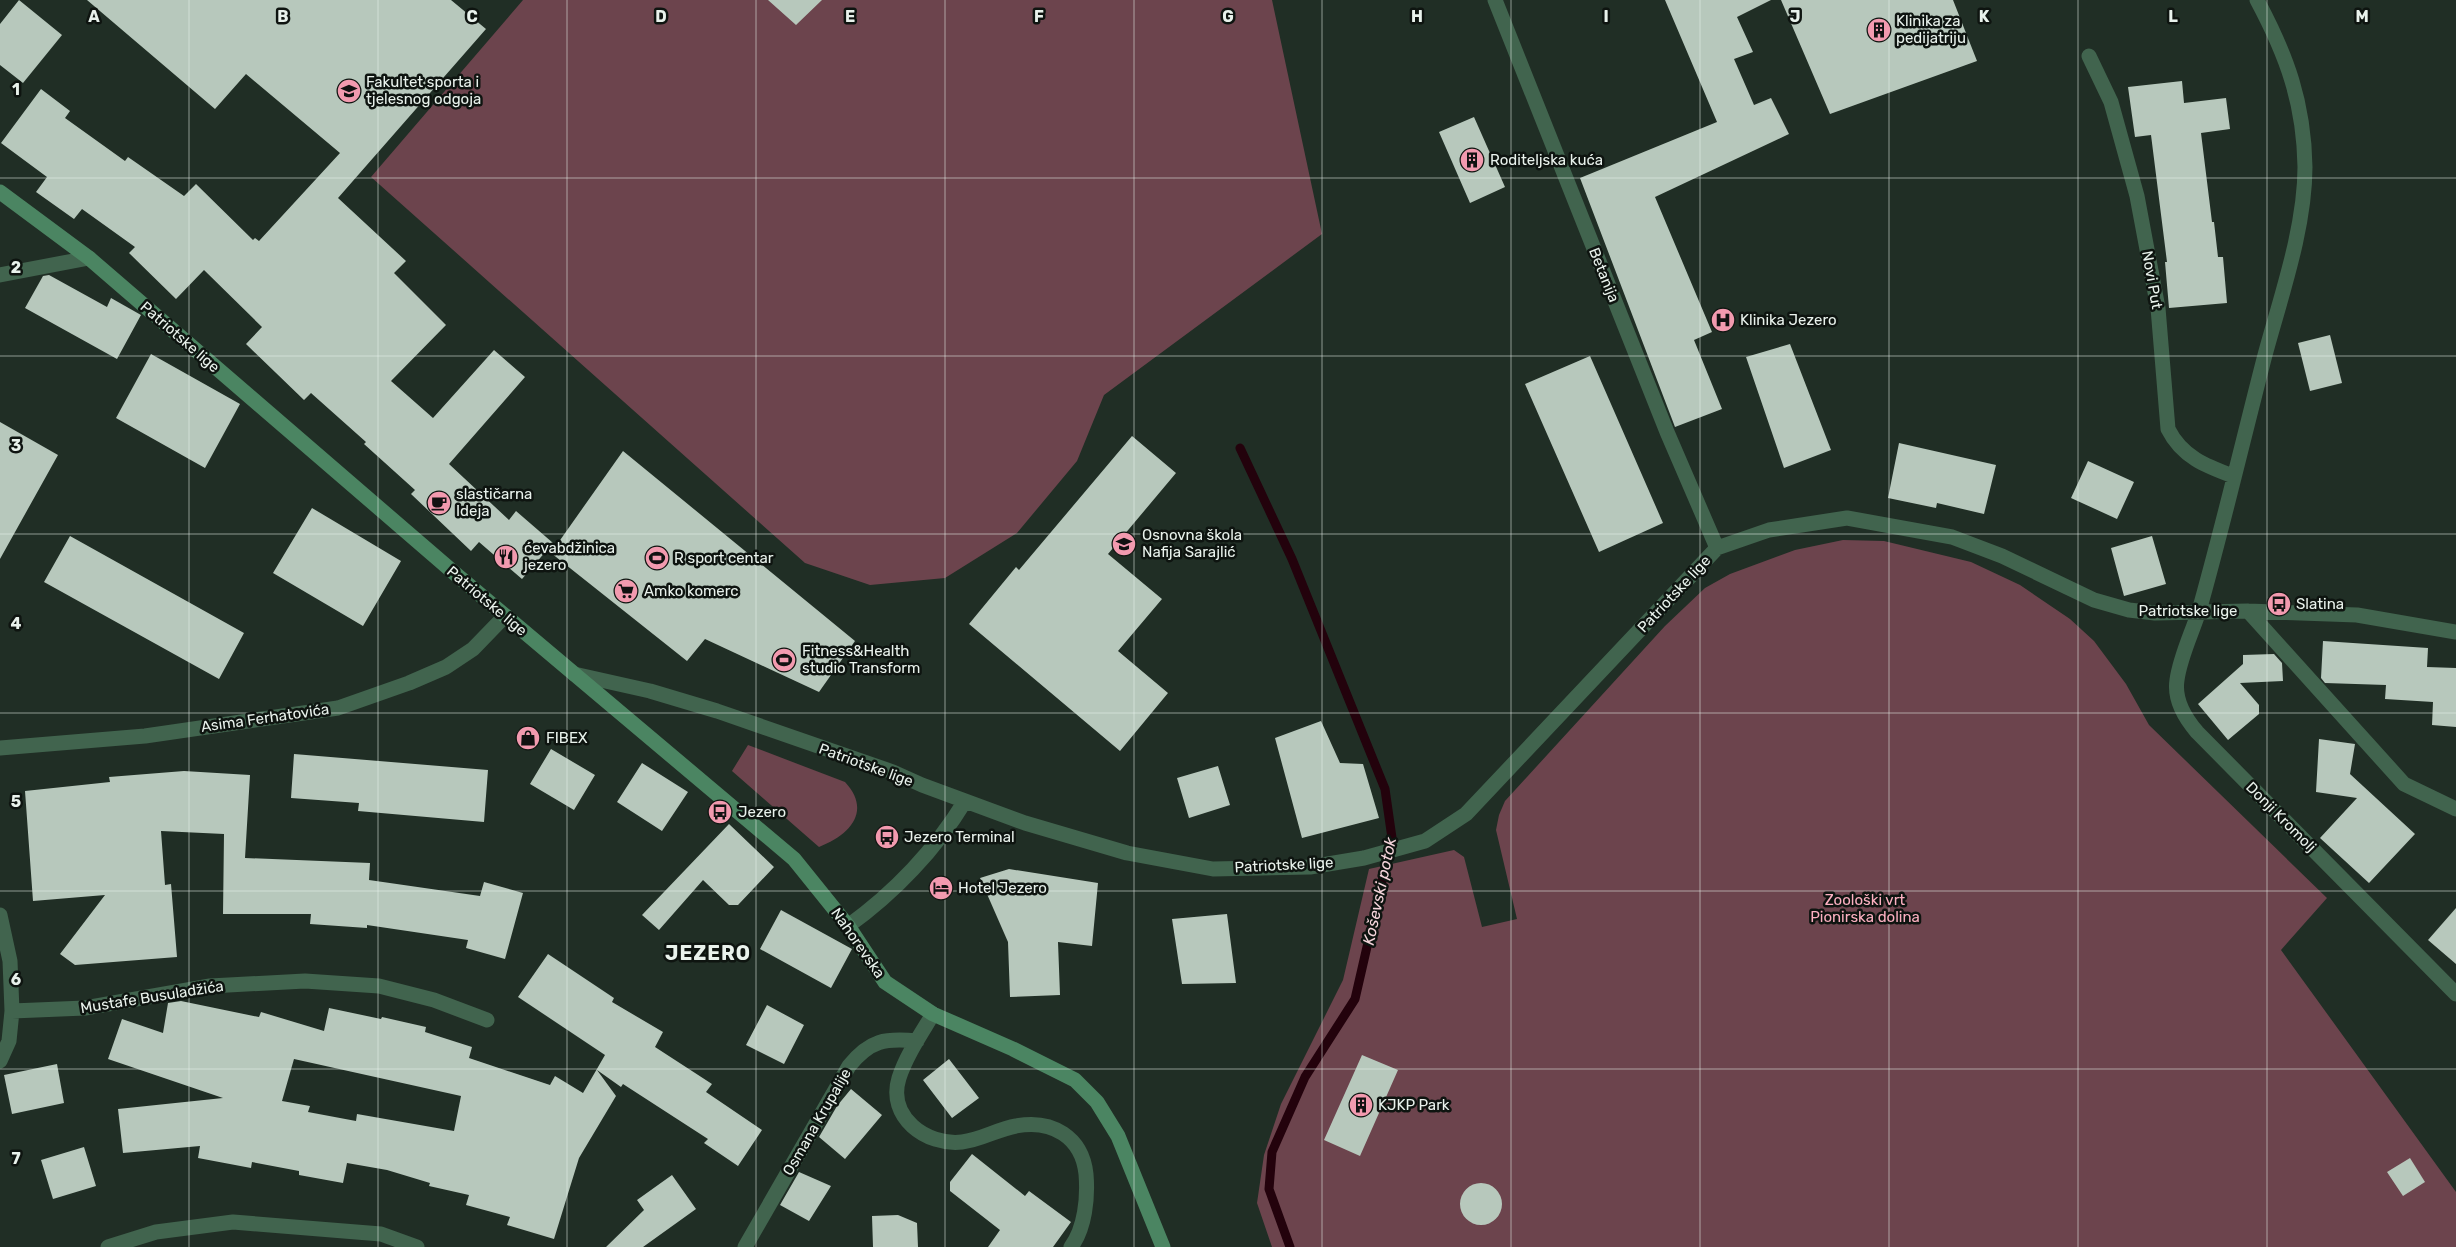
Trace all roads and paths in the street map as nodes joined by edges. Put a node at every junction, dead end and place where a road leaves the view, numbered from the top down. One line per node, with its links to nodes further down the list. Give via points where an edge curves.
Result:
1 (1494, 0): 8 (street, Betanija, via 1667,432)
2 (2256, 0): 7 (street, Donji Kromolj, via 2278,40 2299,101 2305,170 2291,258)
3 (2089, 56): 7 (street, Novi Put, via 2111,102 2137,196 2158,308 2168,429 2175,442 2190,457)
4 (0, 192): 5 (street, Patriotske lige)
5 (89, 258): 6 (street); 11 (street, Patriotske lige)
6 (0, 275)
7 (2233, 476): 9 (street, Donji Kromolj)
8 (1717, 548): 9 (street, Patriotske lige, via 1769,530 1847,518 1952,537 2002,556 2094,600 2129,610 2155,613); 15 (street, Patriotske lige, via 1466,814 1425,841 1364,858 1310,867 1213,869 1127,853 1025,823)
9 (2199, 611): 10 (street, Patriotske lige); 19 (street, Donji Kromolj, via 2177,680 2177,696 2186,720)
10 (2248, 611): 12 (street, Patriotske lige, via 2357,616); 16 (street, via 2404,784)
11 (505, 616): 13 (street, Patriotske lige); 14 (street, Asima Ferhatovića, via 473,649 446,666 338,708 145,736)
12 (2456, 632)
13 (574, 674): 15 (street, Patriotske lige, via 650,691 717,711 893,772); 18 (street, Nahorevska, via 794,859)
14 (0, 748)
15 (965, 801): 18 (street, via 931,848 872,909)
16 (2456, 809)
17 (0, 915): 20 (street, via 10,961)
18 (848, 926): 21 (street, Nahorevska, via 885,982)
19 (2456, 994)
20 (12, 1011): 22 (street, Mustafe Busuladžića, via 85,1008 210,986 304,981 379,986 434,1000); 24 (street, via 9,1041)
21 (933, 1014): 23 (street); 29 (street, Nahorevska, via 1075,1080 1097,1102 1118,1136)
22 (487, 1020)
23 (917, 1041): 27 (street, Osmana Krupalije, via 896,1039 874,1043 859,1053); 28 (street, via 899,1079 898,1098 910,1126 920,1133 941,1141 962,1142 1015,1126 1040,1124 1063,1133 1075,1142 1083,1156 1086,1196 1078,1238)
24 (0, 1061)
25 (108, 1247): 26 (street, via 156,1232 234,1222 381,1234)
26 (417, 1247)
27 (745, 1247)
28 (1071, 1247)
29 (1163, 1247)

